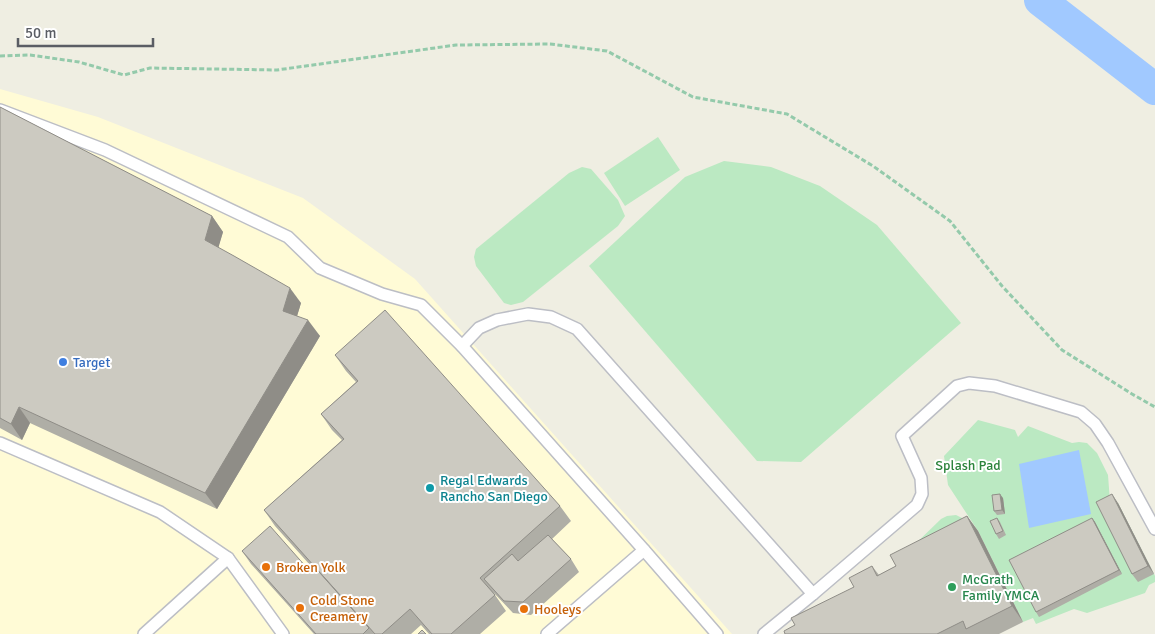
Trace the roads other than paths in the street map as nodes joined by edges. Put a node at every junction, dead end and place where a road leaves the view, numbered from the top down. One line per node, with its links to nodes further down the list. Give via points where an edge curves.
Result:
1 (0, 110): 2 (lane, via 105,150 288,237 320,268 382,294 421,305)
2 (462, 346): 5 (lane); 7 (lane, via 479,328 496,320 528,314 551,317 577,329)
3 (0, 443): 6 (lane, via 160,512)
4 (1155, 529): 7 (lane, via 1108,443 1095,424 1080,412 995,386 969,383 957,386 902,436 921,478 922,494 917,505)
5 (644, 550): 10 (lane); 11 (lane)
6 (228, 558): 8 (lane); 9 (lane)
7 (813, 594): 12 (lane)
8 (144, 634)
9 (283, 634)
10 (547, 634)
11 (717, 634)
12 (764, 634)

